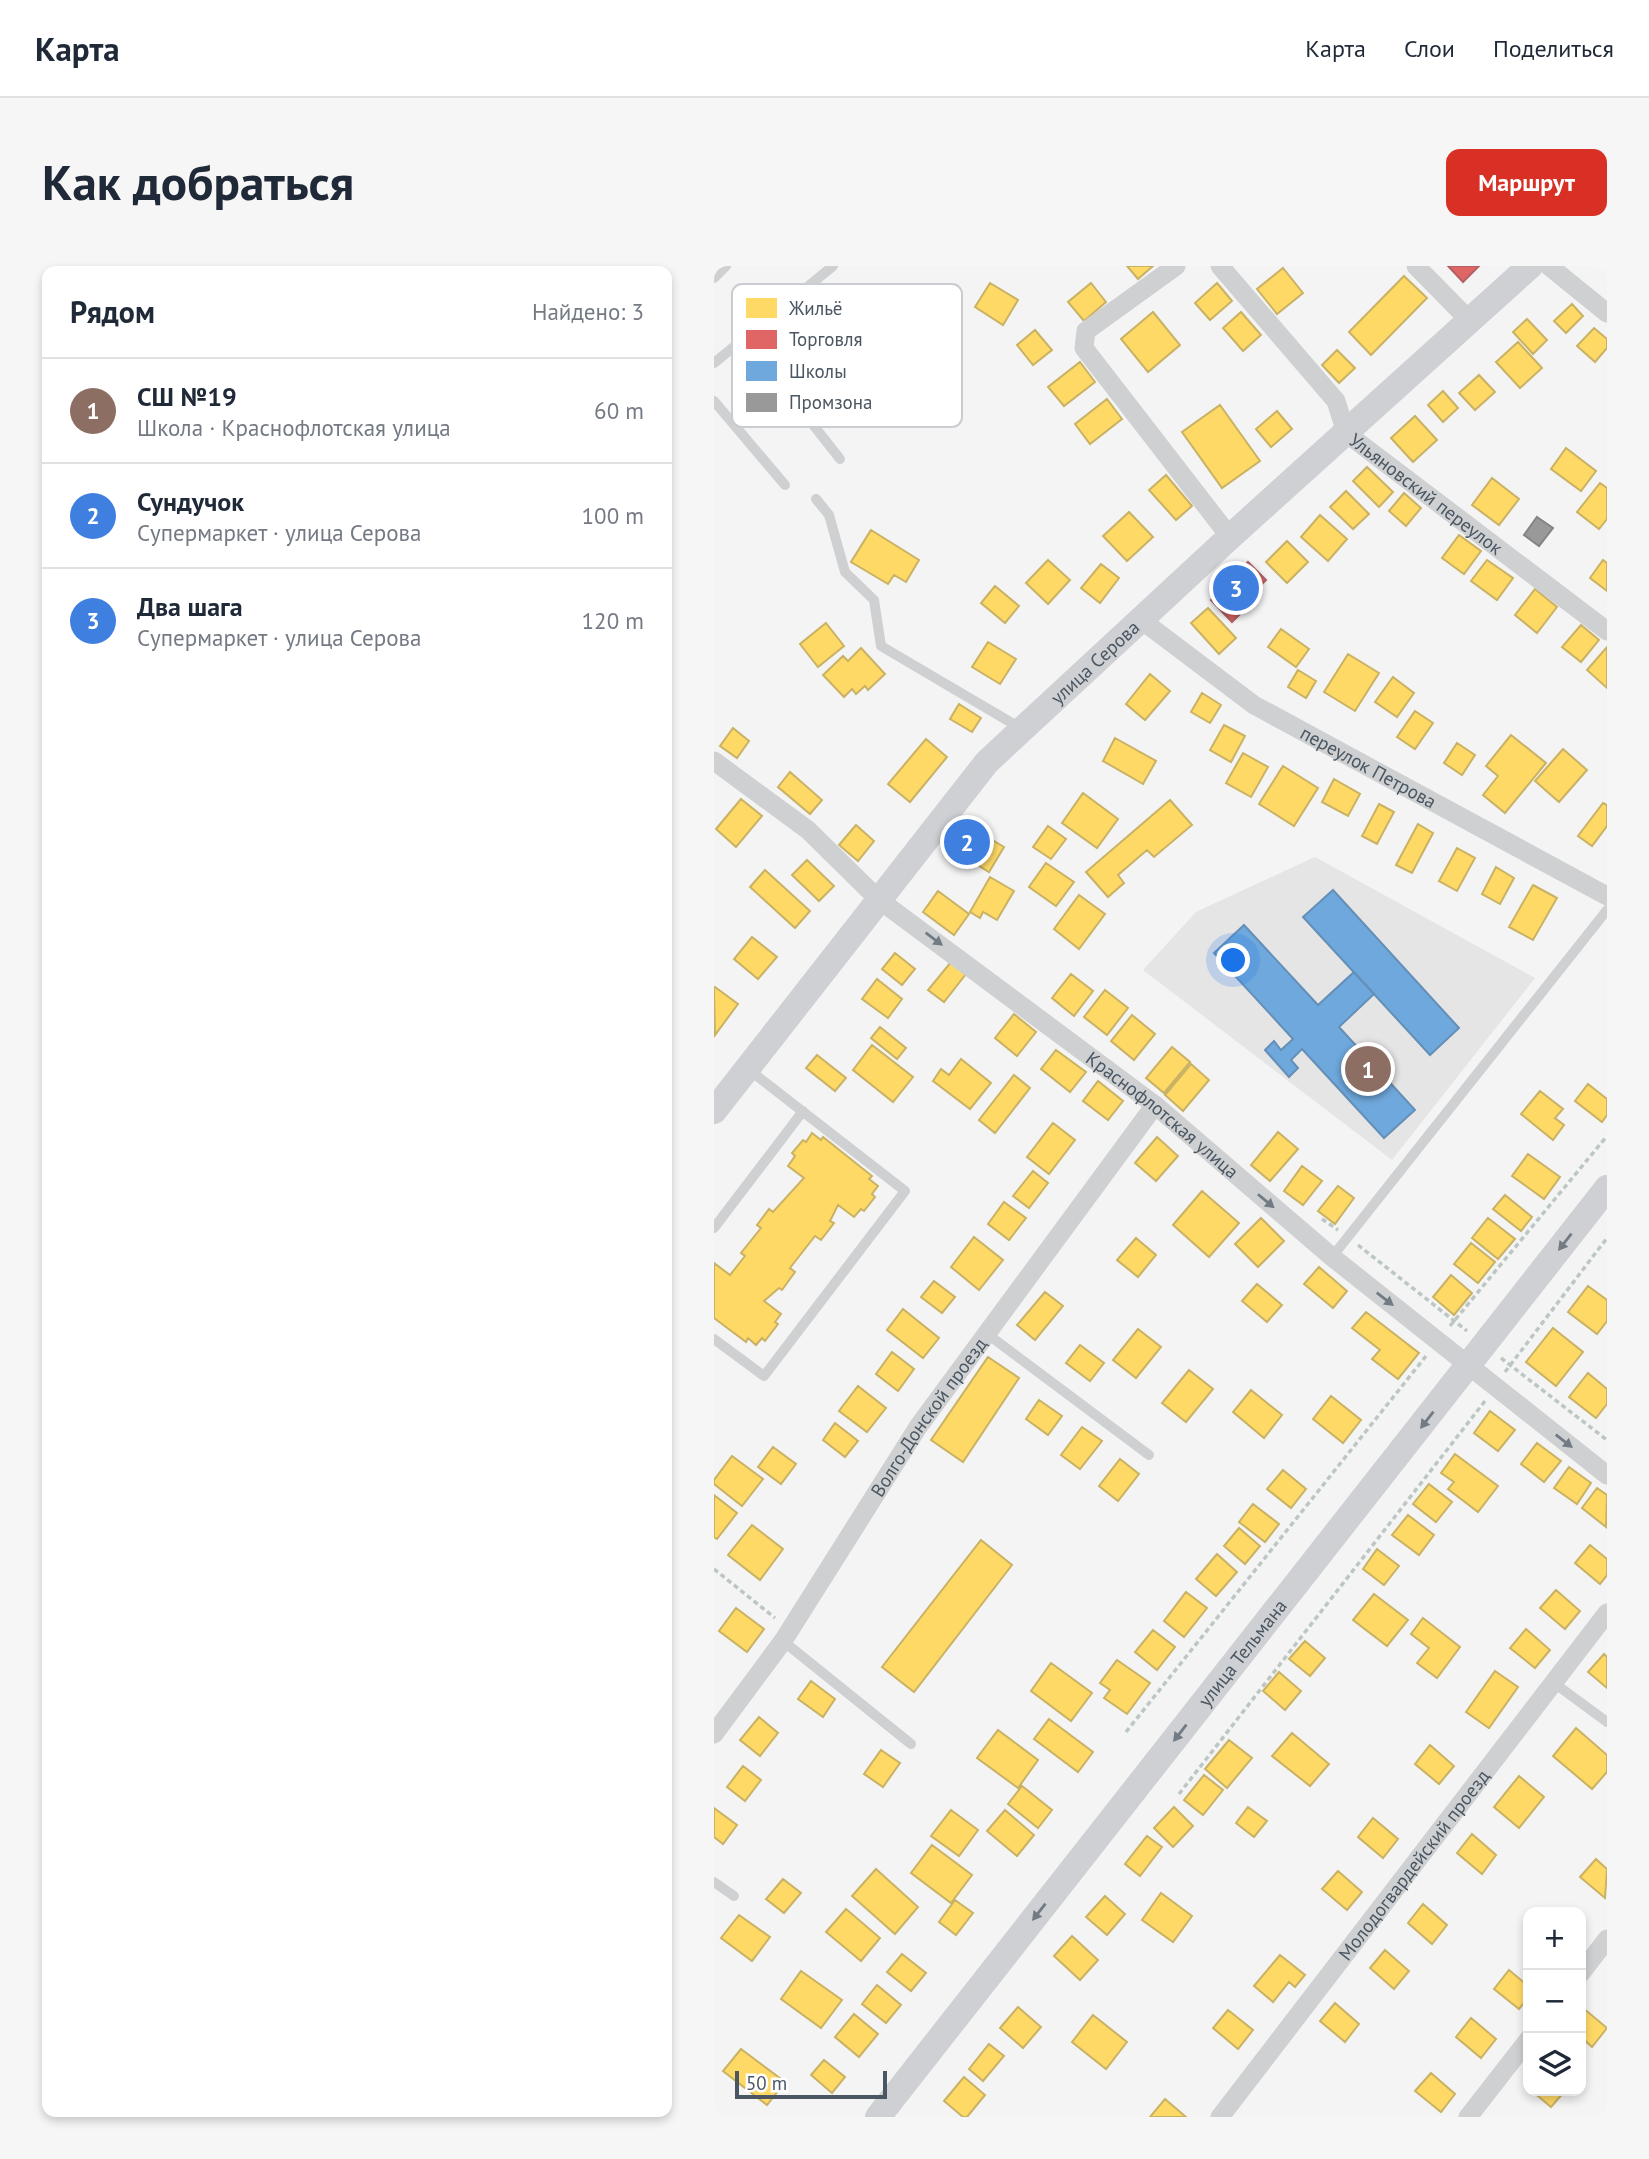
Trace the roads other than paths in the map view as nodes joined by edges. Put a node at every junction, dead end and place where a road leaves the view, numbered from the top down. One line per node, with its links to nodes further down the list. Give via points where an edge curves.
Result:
1 (726, 266): 8 (lane)
2 (833, 266): 9 (lane)
3 (1177, 266): 22 (street, via 1086,331 1084,348)
4 (1220, 266): 18 (street, Ульяновский переулок, via 1336,401)
5 (1416, 266): 11 (street)
6 (1530, 266): 11 (main road, улица Серова)
7 (1549, 266): 10 (street)
8 (714, 278)
9 (811, 284)
10 (1607, 313)
11 (1469, 320): 18 (main road, улица Серова)
12 (732, 348): 13 (lane)
13 (714, 363)
14 (714, 401): 15 (lane)
15 (732, 422)
16 (736, 427): 20 (lane)
17 (815, 427): 19 (lane)
18 (1346, 433): 22 (main road, улица Серова); 24 (street, Ульяновский переулок)
19 (840, 459)
20 (785, 485)
21 (816, 499): 25 (lane, via 829,514 845,572 874,600 881,646)
22 (1230, 537): 23 (main road, улица Серова)
23 (1140, 619): 25 (main road, улица Серова); 27 (street, переулок Петрова, via 1254,705)
24 (1607, 631)
25 (1023, 729): 28 (main road, улица Серова, via 987,762)
26 (714, 761): 28 (street, Краснофлотская улица, via 808,830)
27 (1607, 896)
28 (878, 899): 30 (main road, улица Серова); 31 (street, Краснофлотская улица, one-way to 31)
29 (1607, 910): 36 (lane)
30 (747, 1068): 32 (main road, улица Серова); 33 (lane)
31 (1155, 1105): 36 (street, Краснофлотская улица, one-way to 36); 37 (street, Волго-Донской проезд)
32 (714, 1111)
33 (803, 1111): 35 (lane); 38 (lane, via 905,1191 764,1376)
34 (1607, 1188): 39 (main road, улица Тельмана, one-way to 39)
35 (714, 1228)
36 (1332, 1257): 39 (street, Краснофлотская улица, one-way to 39)
37 (986, 1333): 40 (lane); 43 (street, Волго-Донской проезд, via 918,1427)
38 (714, 1339)
39 (1469, 1366): 41 (street, Краснофлотская улица, one-way to 41); 53 (main road, улица Тельмана, one-way to 53)
40 (1149, 1455)
41 (1607, 1475)
42 (1607, 1613): 44 (street, Молодогвардейский проезд)
43 (786, 1636): 46 (street, Волго-Донской проезд); 47 (lane)
44 (1554, 1683): 45 (lane); 54 (street, Молодогвардейский проезд)
45 (1607, 1722)
46 (714, 1734)
47 (911, 1744)
48 (714, 1882): 49 (lane)
49 (734, 1896)
50 (1607, 1939): 51 (street)
51 (1583, 1970)
52 (1523, 2046): 55 (street)
53 (878, 2117)
54 (1220, 2117)
55 (1468, 2117)

